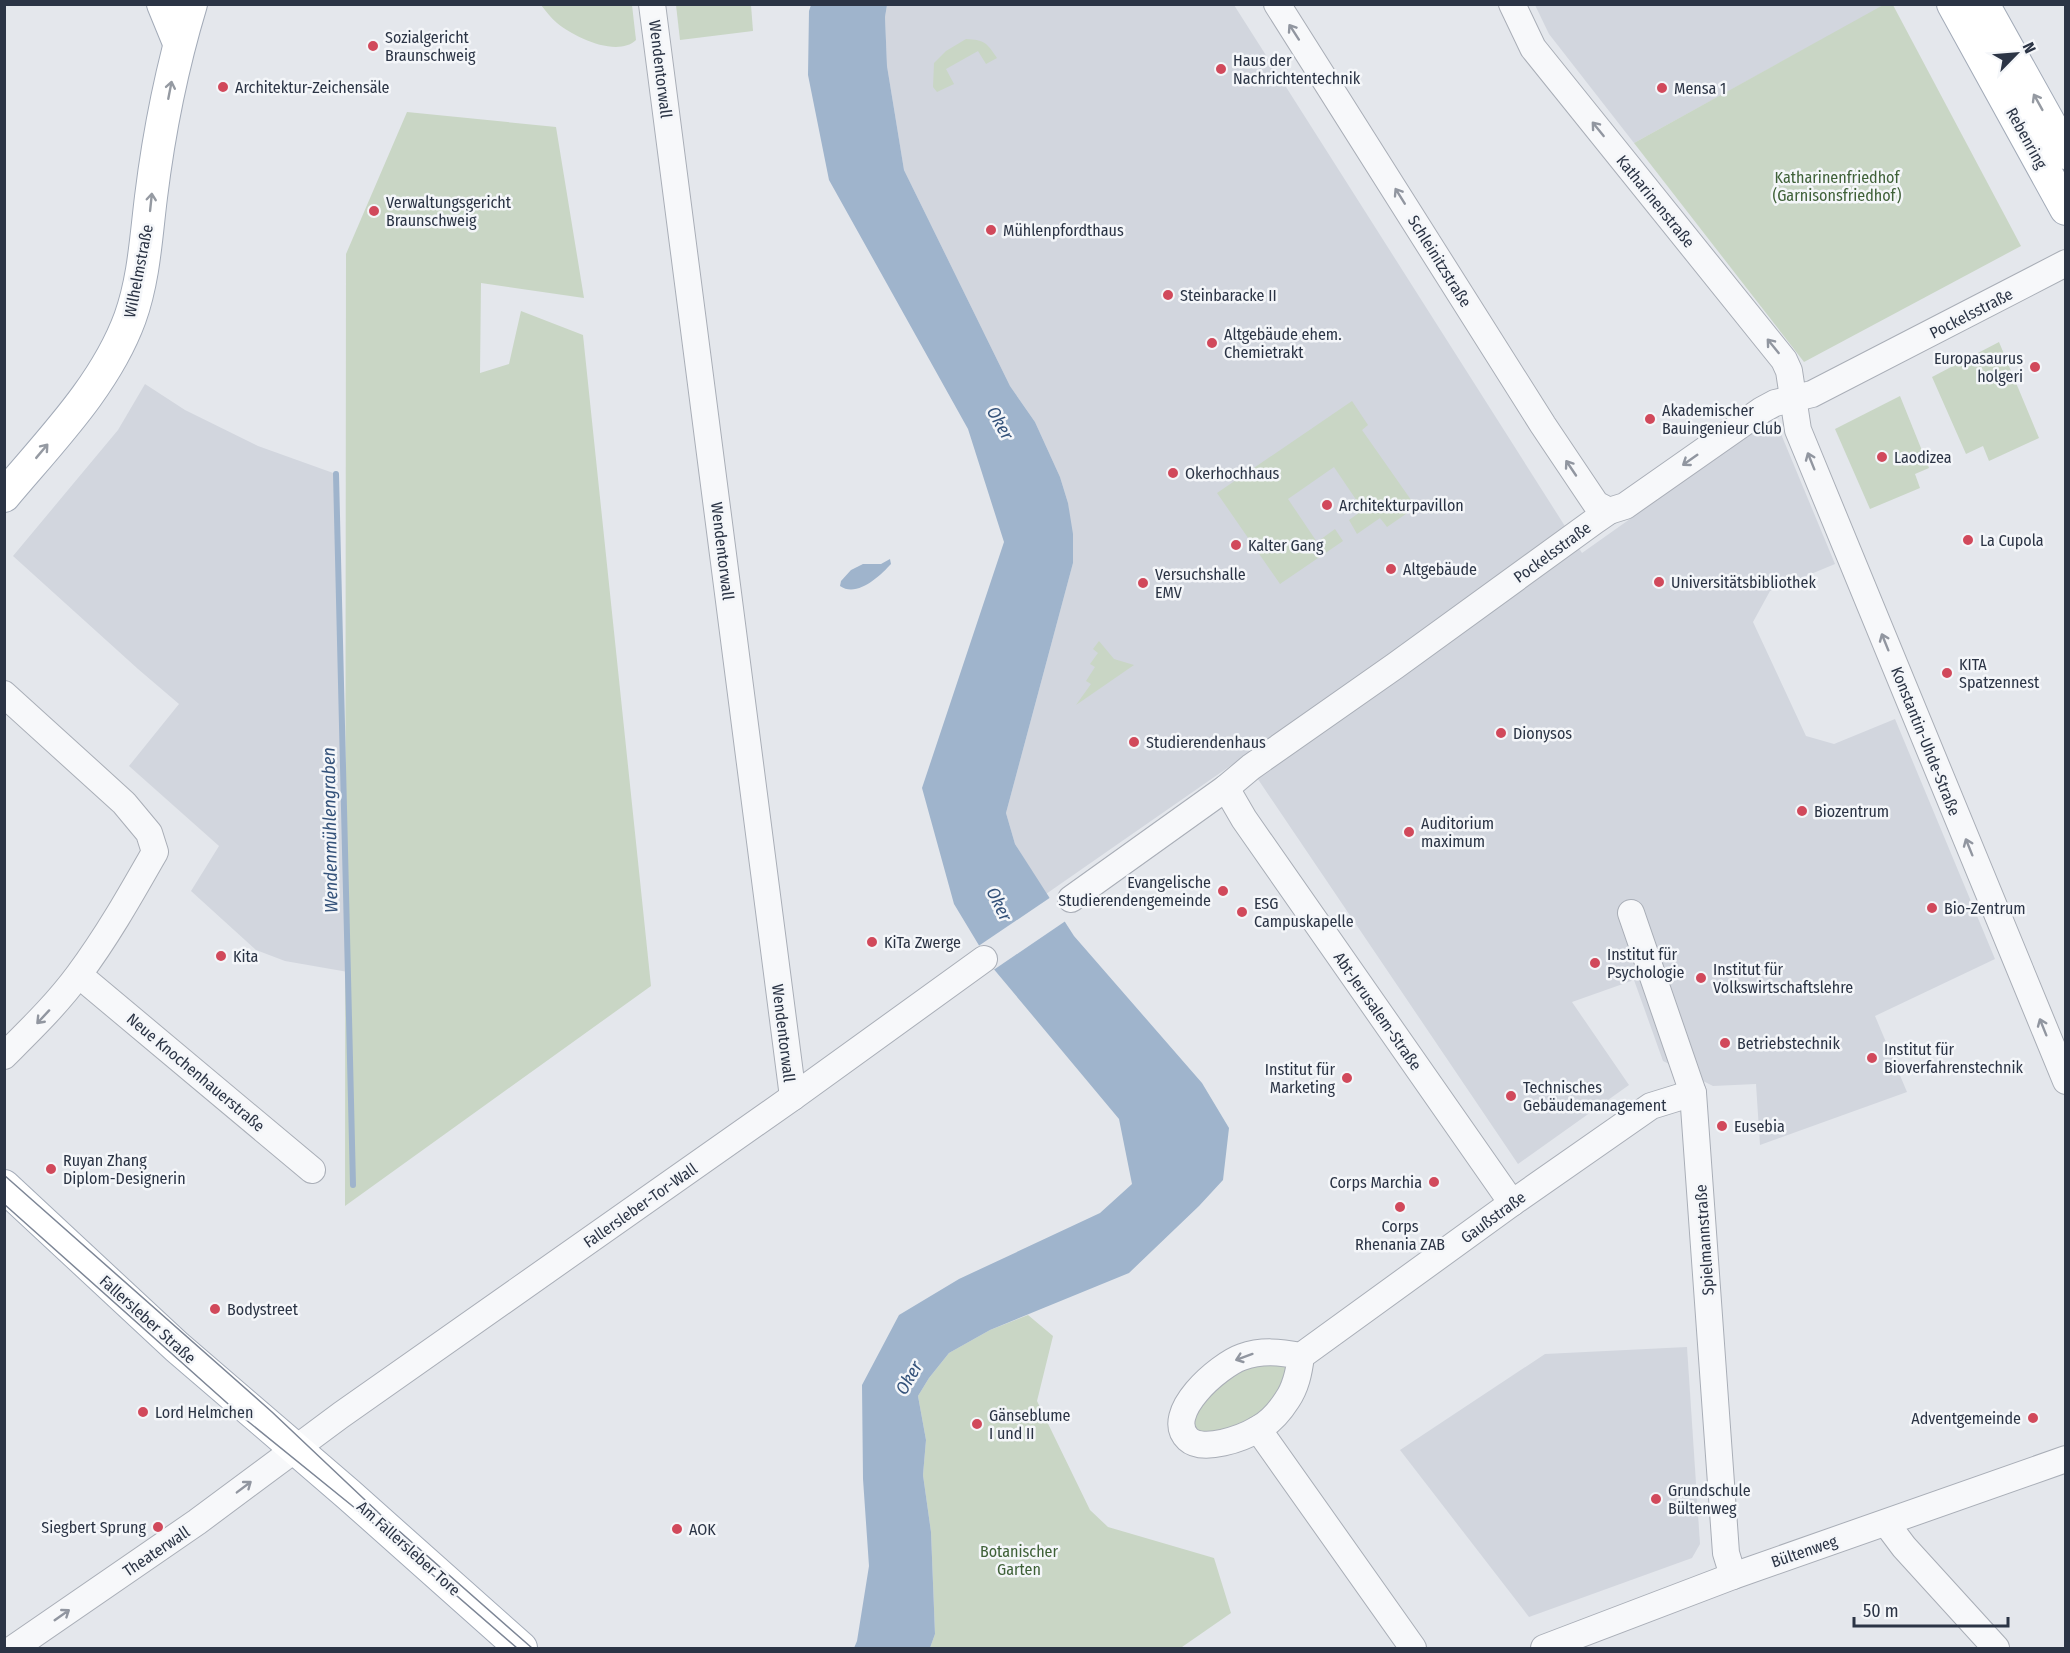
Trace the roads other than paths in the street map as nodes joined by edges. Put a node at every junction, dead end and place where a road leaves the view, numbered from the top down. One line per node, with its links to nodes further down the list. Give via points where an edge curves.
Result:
1 (164, 4): 8 (main road)
2 (191, 4): 8 (main road, Wilhelmstraße)
3 (652, 4): 24 (street, Wendentorwall)
4 (1277, 4): 14 (street, Schleinitzstraße, one-way to 4, via 1596,504 1543,425)
5 (1512, 4): 12 (street, Katharinenstraße, one-way to 5, via 1784,360 1533,48)
6 (1953, 4): 10 (main road, Rebenring)
7 (1983, 4): 9 (main road, Rebenring, one-way to 7)
8 (179, 43): 13 (main road, Wilhelmstraße, one-way to 8, via 97,381 130,317)
9 (2066, 153)
10 (2066, 209)
11 (2066, 263): 12 (street, Pockelsstraße, via 1812,394)
12 (1794, 399): 14 (street, Pockelsstraße, one-way to 14, via 1762,410 1625,506); 22 (street, Konstantin-Uhde-Straße, one-way to 12, via 1798,430)
13 (4, 496)
14 (1609, 511): 16 (street, Pockelsstraße, via 1251,766)
15 (4, 694): 20 (street, via 124,803 149,833 155,852)
16 (1226, 788): 17 (street, Pockelsstraße); 27 (street, Abt-Jerusalem-Straße)
17 (1071, 898)
18 (1631, 913): 23 (street, Spielmannstraße)
19 (984, 959): 24 (street, Fallersleber-Tor-Wall)
20 (79, 975): 21 (street, one-way to 21); 25 (street, Neue Knochenhauerstraße)
21 (4, 1056)
22 (2066, 1081)
23 (1693, 1093): 27 (street, Gaußstraße, via 1651,1106); 33 (street, Spielmannstraße, via 1726,1553)
24 (793, 1097): 30 (street, Fallersleber-Tor-Wall)
25 (312, 1170)
26 (4, 1186): 30 (main road, Fallersleber Straße, via 177,1347)
27 (1512, 1203): 28 (street, Gaußstraße)
28 (1301, 1356): 29 (street, via 1287,1401); 29 (street, one-way to 29, via 1272,1352 1239,1358 1203,1384 1183,1417 1188,1439 1202,1445 1223,1443)
29 (1258, 1429): 36 (street)
30 (296, 1449): 34 (street, Theaterwall, one-way to 30); 35 (main road, Am Fallersleber Tore)
31 (2066, 1460): 32 (street, Bültenweg)
32 (1886, 1523): 33 (street, Bültenweg); 38 (street)
33 (1733, 1576): 37 (street, Bültenweg)
34 (14, 1648)
35 (522, 1648)
36 (1413, 1648)
37 (1544, 1648)
38 (1996, 1648)

